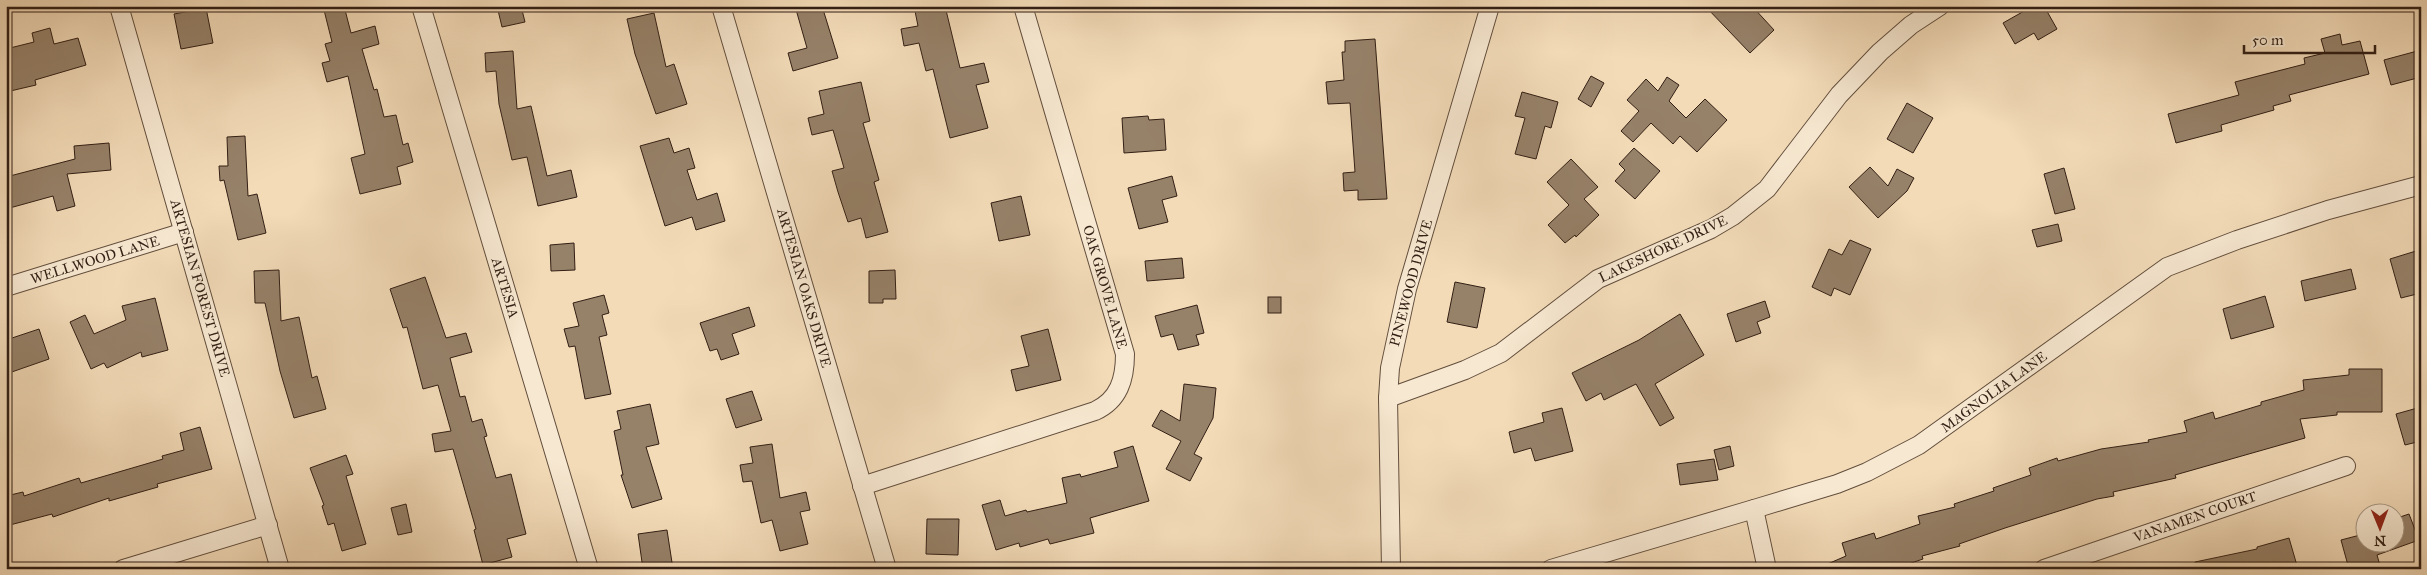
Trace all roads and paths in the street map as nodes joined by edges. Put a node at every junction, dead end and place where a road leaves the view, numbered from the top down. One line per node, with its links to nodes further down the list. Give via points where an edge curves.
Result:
1 (119, 6): 8 (street, ARTESIAN FOREST DRIVE)
2 (421, 6): 17 (street, ARTESIA)
3 (720, 6): 12 (street, ARTESIAN OAKS DRIVE)
4 (1023, 6): 12 (street, OAK GROVE LANE, via 1124,354 1123,380 1112,399 1095,411)
5 (1490, 6): 10 (street, PINEWOOD DRIVE, via 1407,289 1393,351)
6 (1940, 6): 10 (street, LAKESHORE DRIVE, via 1911,25 1880,52 1839,95 1767,189 1733,216 1598,279 1501,353)
7 (2421, 185): 13 (street, MAGNOLIA LANE, via 2328,210 2236,240 2167,268 1919,445 1859,475)
8 (184, 232): 9 (street, WELLWOOD LANE); 14 (street, ARTESIAN FOREST DRIVE)
9 (6, 287)
10 (1388, 398): 19 (street, PINEWOOD DRIVE)
11 (2346, 466): 22 (street, VANAMEN COURT)
12 (862, 486): 18 (street, ARTESIAN OAKS DRIVE)
13 (1754, 509): 20 (street, MAGNOLIA LANE); 21 (street)
14 (268, 524): 15 (street); 16 (street, ARTESIAN FOREST DRIVE)
15 (123, 569)
16 (280, 569)
17 (589, 569)
18 (887, 569)
19 (1391, 569)
20 (1551, 569)
21 (1767, 569)
22 (2044, 569)

